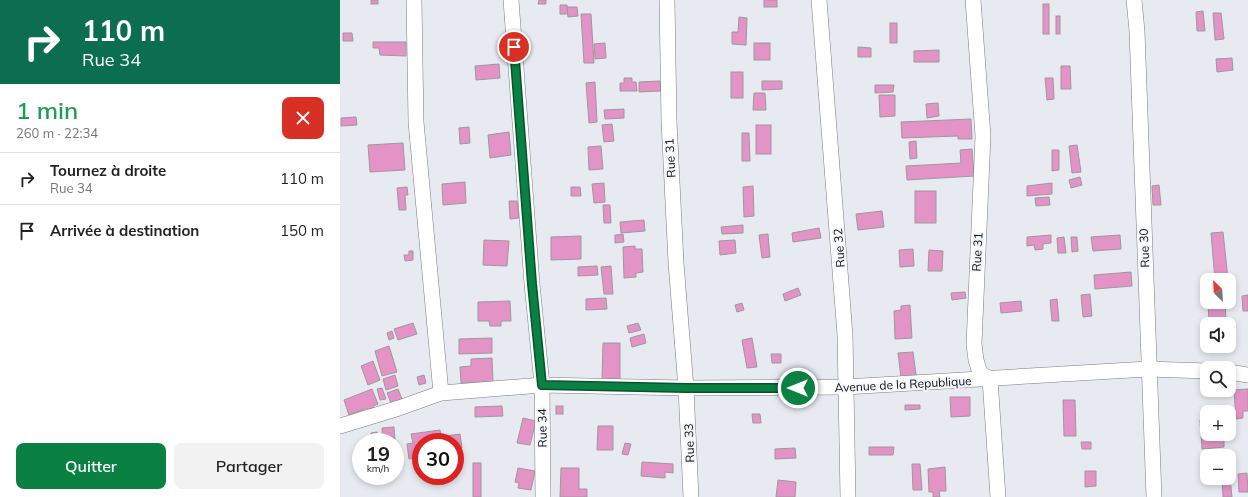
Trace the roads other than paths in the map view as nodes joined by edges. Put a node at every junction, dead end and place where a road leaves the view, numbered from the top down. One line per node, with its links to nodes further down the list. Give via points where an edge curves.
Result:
1 (414, 0): 15 (street, via 416,122)
2 (510, 0): 12 (street, Rue 34)
3 (667, 0): 14 (street, Rue 31, via 672,192)
4 (819, 0): 13 (street, Rue 32, via 844,311)
5 (973, 0): 11 (street, Rue 31, via 983,136 974,344 980,373)
6 (1134, 0): 7 (street, Rue 30)
7 (1148, 369): 8 (street, Avenue de la Republique); 11 (street, Avenue de la Republique); 21 (street, Rue 30)
8 (1200, 371)
9 (1236, 373): 10 (street)
10 (1248, 375)
11 (990, 379): 13 (street, Avenue de la Republique); 20 (street)
12 (542, 385): 14 (street, Avenue de la Republique); 15 (street, Avenue de la Republique); 17 (street, Rue 34)
13 (845, 387): 14 (street, Avenue de la Republique); 19 (street, Rue 32)
14 (686, 388): 18 (street, Rue 33)
15 (441, 393): 16 (street, Avenue de la Republique)
16 (340, 426)
17 (543, 497)
18 (691, 497)
19 (848, 497)
20 (998, 497)
21 (1154, 497)

